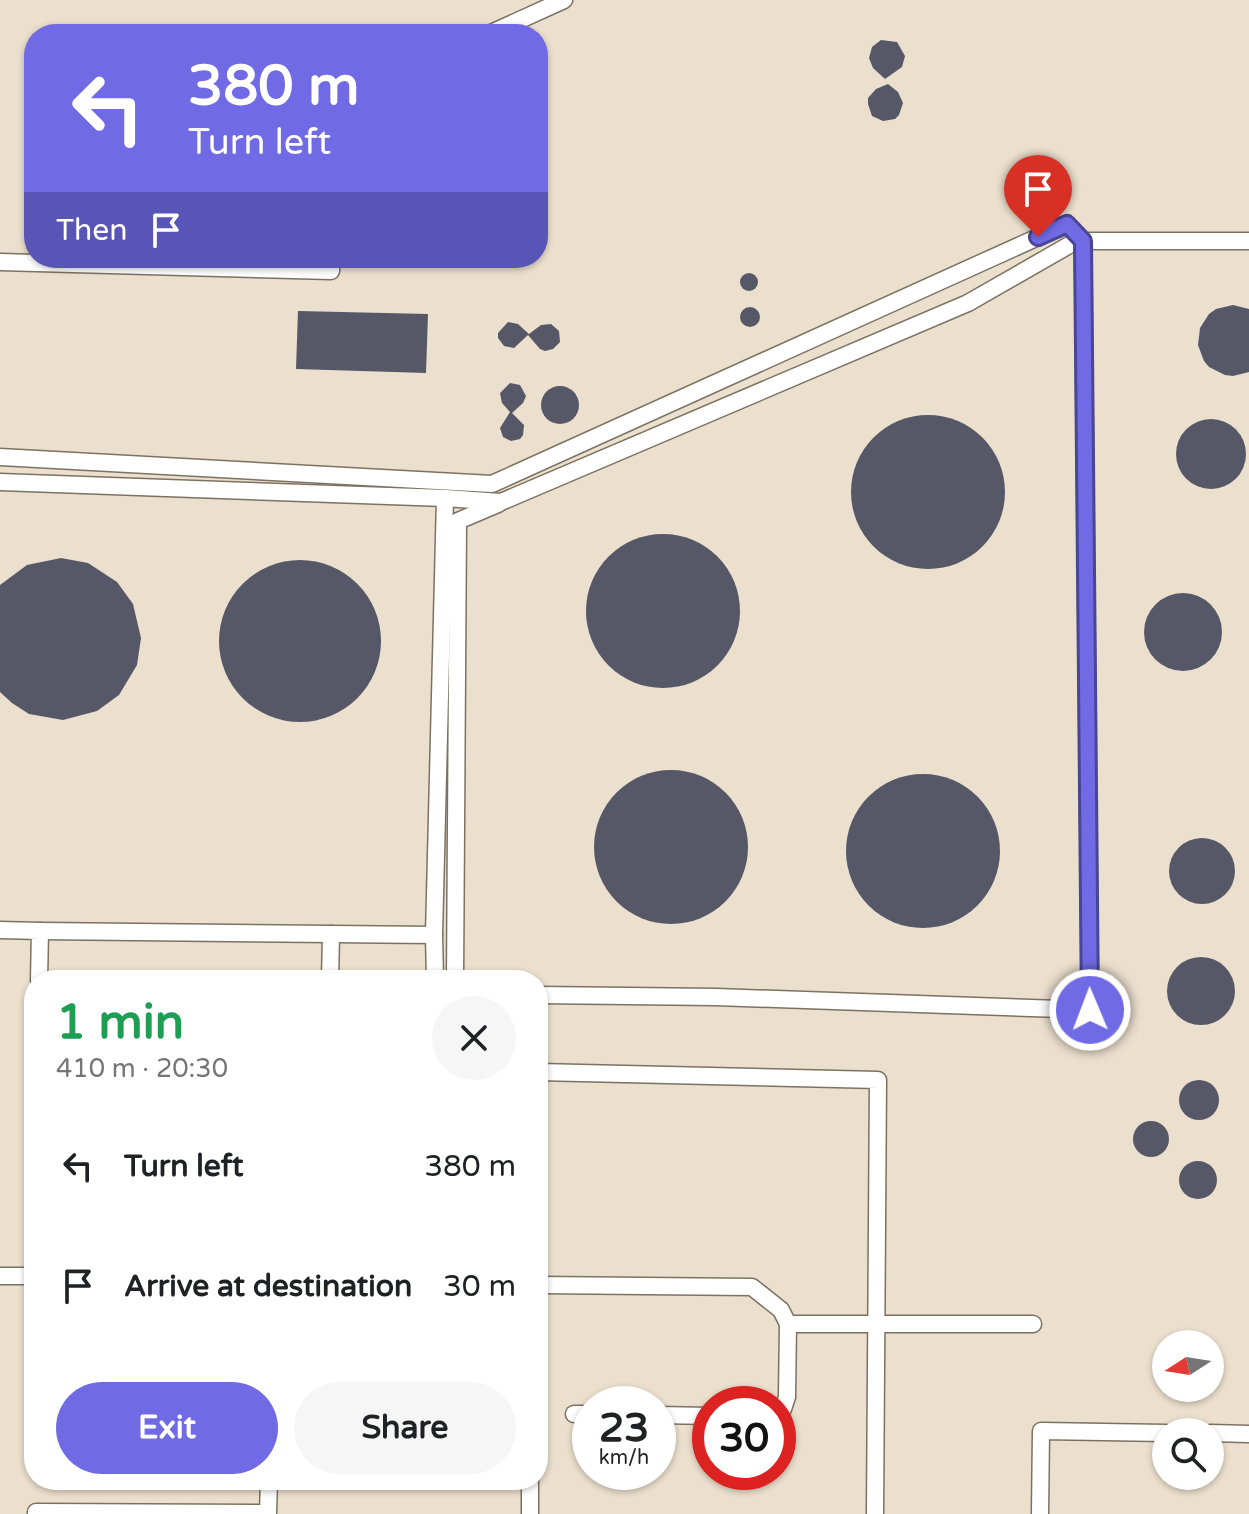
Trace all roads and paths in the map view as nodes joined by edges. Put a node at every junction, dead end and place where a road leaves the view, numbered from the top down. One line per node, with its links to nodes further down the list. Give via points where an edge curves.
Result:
1 (564, 0): 2 (street)
2 (511, 24)
3 (1083, 241): 4 (street); 9 (street, via 1067,224 492,484); 12 (street, via 968,303); 21 (street, via 1090,1010)
4 (1249, 241)
5 (0, 262): 6 (street)
6 (24, 263)
7 (221, 268): 8 (street)
8 (331, 268)
9 (0, 457)
10 (0, 482): 11 (street)
11 (445, 498): 12 (street); 16 (street)
12 (501, 502): 20 (street, via 458,521)
13 (0, 930): 14 (street)
14 (40, 931): 15 (street); 17 (street)
15 (331, 934): 16 (street); 18 (street)
16 (434, 935): 19 (street)
17 (39, 970)
18 (330, 970)
19 (435, 970)
20 (455, 970)
21 (548, 995)
22 (548, 1072): 26 (street, via 878,1080)
23 (0, 1276): 24 (street)
24 (24, 1276)
25 (548, 1285): 27 (street, via 752,1287 781,1310)
26 (876, 1323): 27 (street); 28 (street); 37 (street)
27 (788, 1324): 29 (street)
28 (1033, 1324)
29 (787, 1386)
30 (1152, 1433): 38 (street, via 1041,1431)
31 (1224, 1433): 32 (street)
32 (1249, 1434)
33 (269, 1490): 35 (street, via 268,1513)
34 (530, 1490): 36 (street)
35 (36, 1514)
36 (530, 1514)
37 (875, 1514)
38 (1040, 1514)

